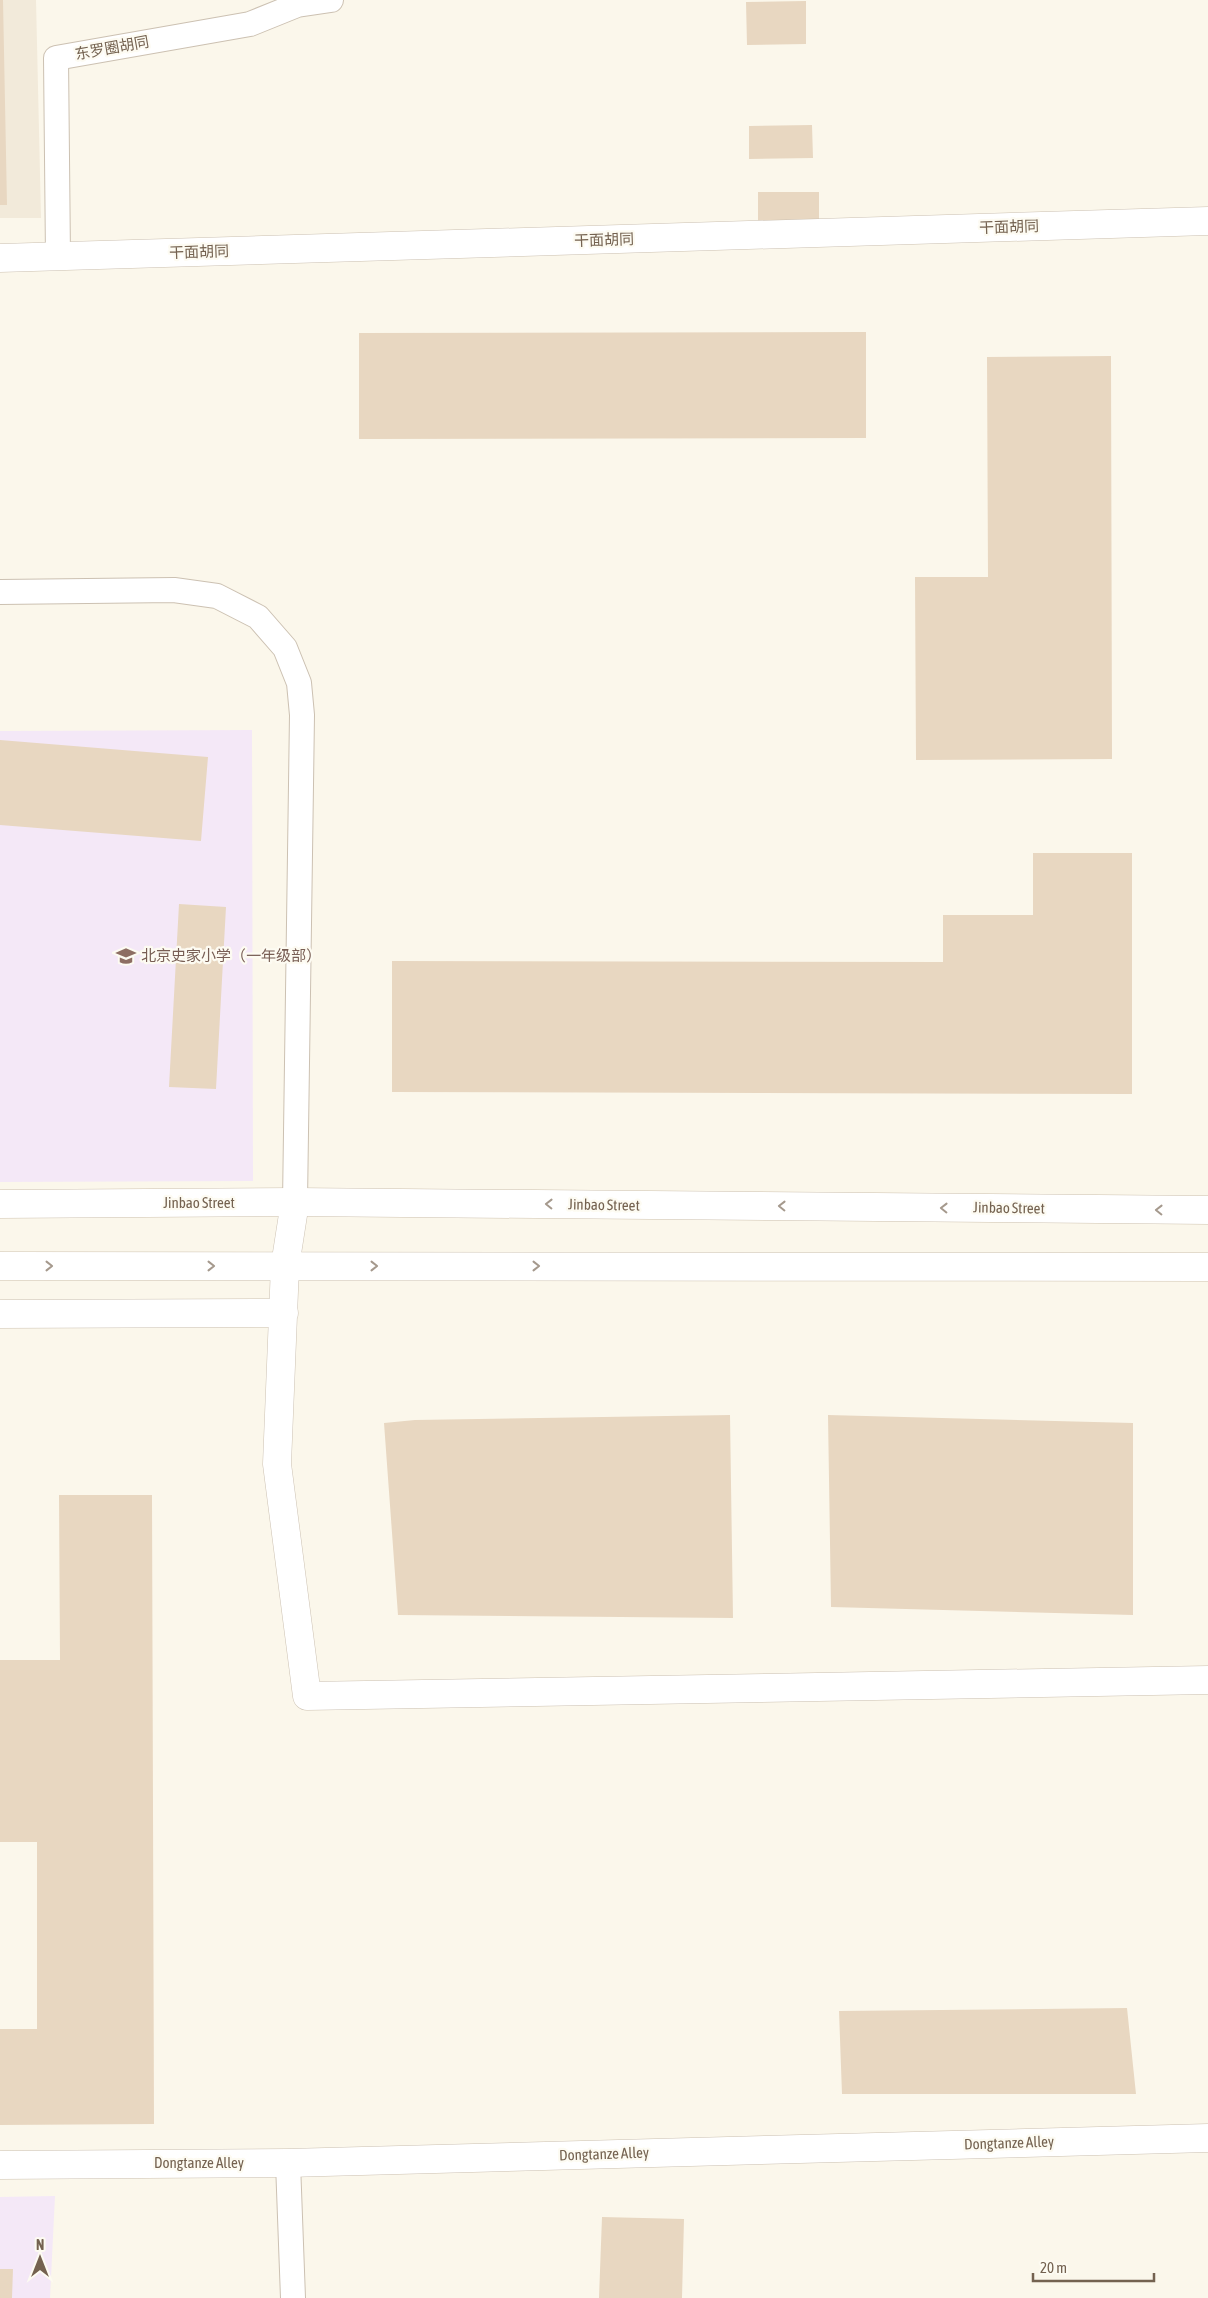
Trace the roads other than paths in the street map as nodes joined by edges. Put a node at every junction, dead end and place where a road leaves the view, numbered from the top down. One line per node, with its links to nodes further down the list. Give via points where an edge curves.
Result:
1 (331, 0): 3 (lane, 东罗圈胡同, via 297,5 250,24 56,58)
2 (1208, 220): 3 (street, 干面胡同)
3 (58, 257): 4 (street, 干面胡同)
4 (0, 258)
5 (0, 592): 6 (lane, via 174,590 217,596 258,616 285,648 300,683 302,715)
6 (295, 1202): 7 (street, Jinbao Street); 8 (street, Jinbao Street, one-way to 6); 10 (street)
7 (0, 1204)
8 (1208, 1210)
9 (0, 1266): 10 (street, one-way to 10)
10 (285, 1266): 11 (street, one-way to 11); 12 (street)
11 (1208, 1267)
12 (284, 1313): 13 (street); 14 (street, via 277,1464 307,1696)
13 (0, 1314)
14 (1208, 1680)
15 (1208, 2138): 16 (street, Dongtanze Alley)
16 (288, 2162): 17 (street, Dongtanze Alley); 18 (lane)
17 (0, 2165)
18 (293, 2298)

